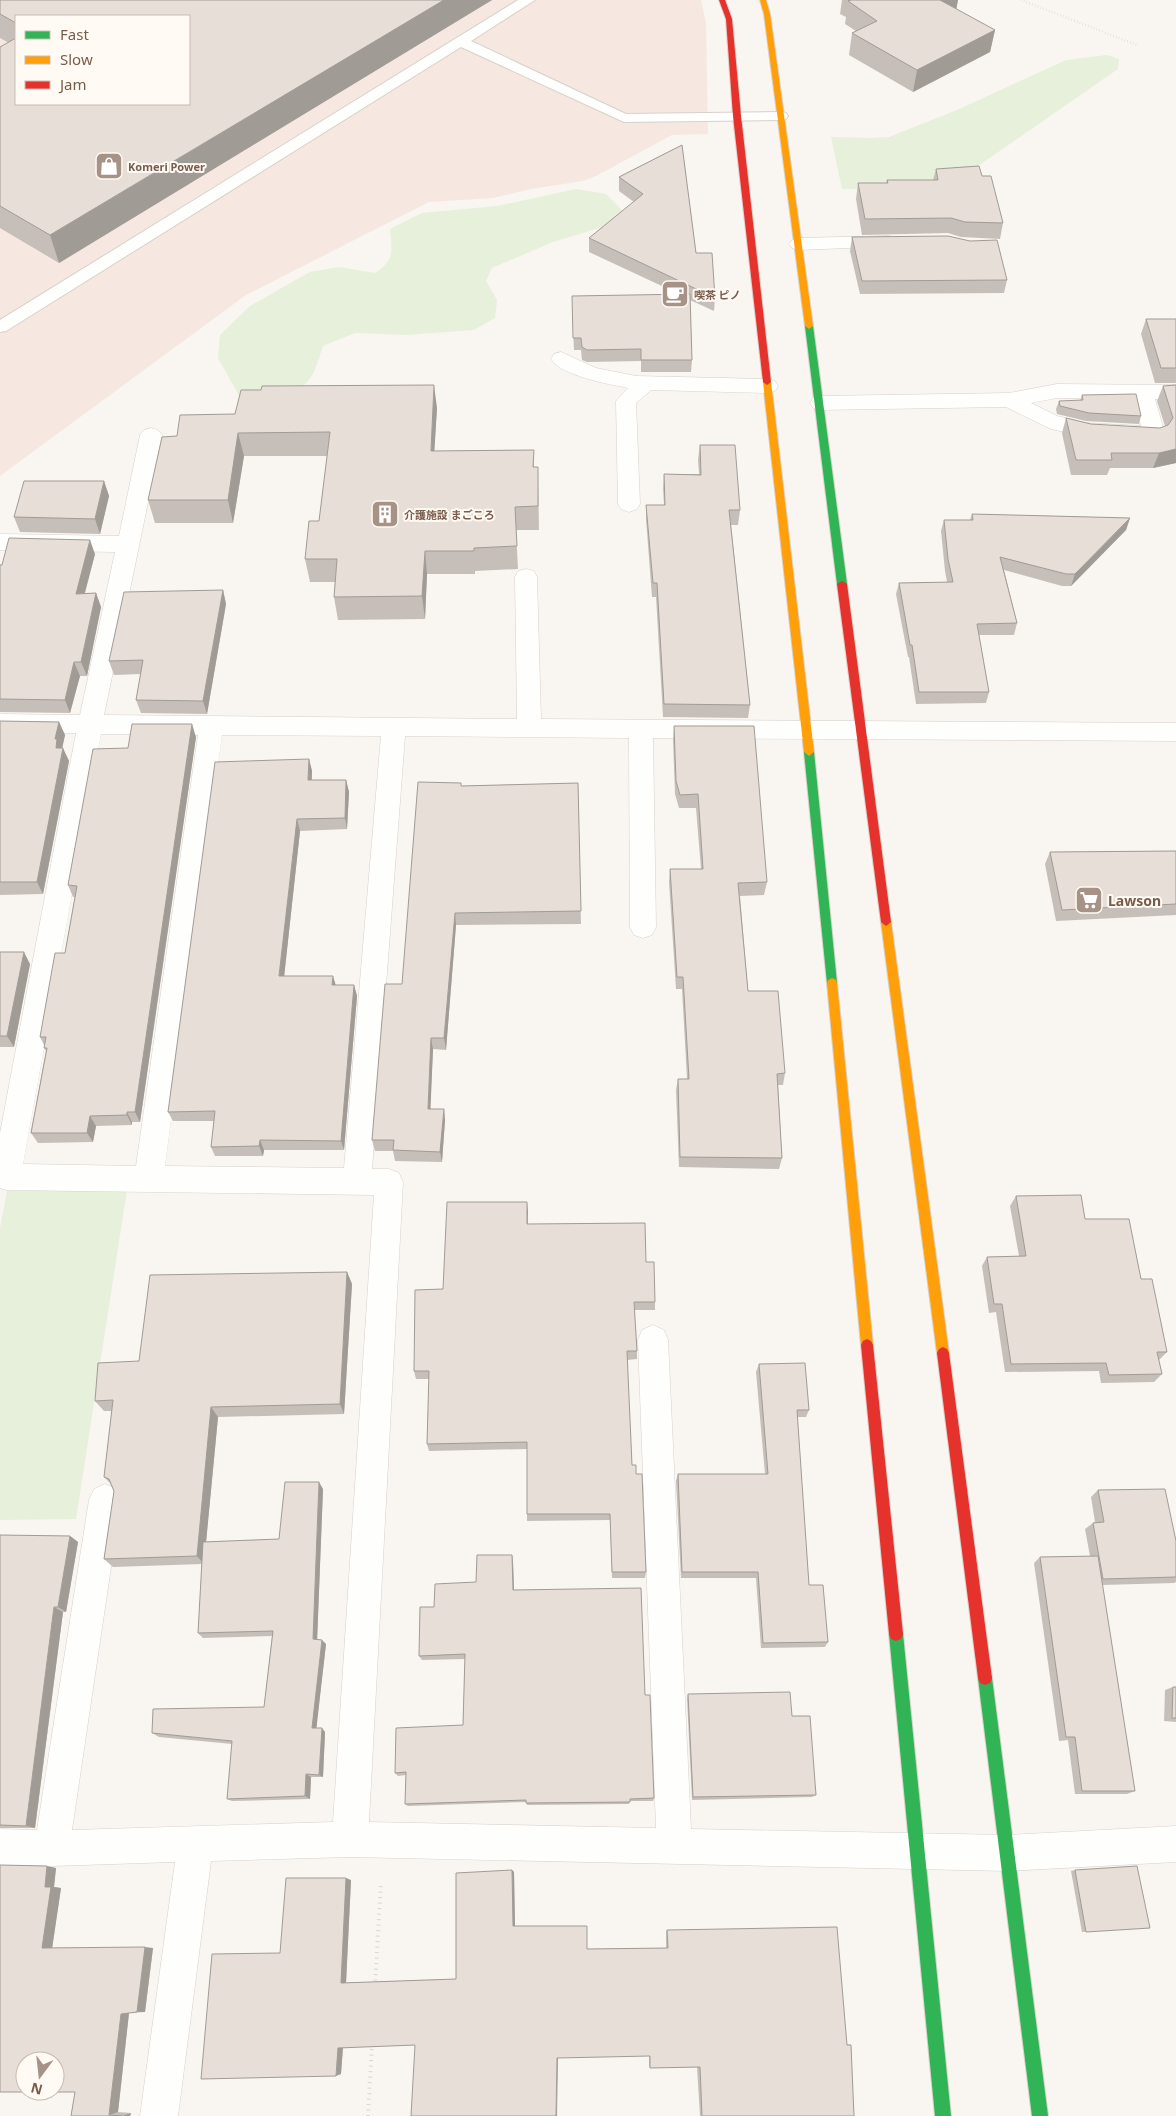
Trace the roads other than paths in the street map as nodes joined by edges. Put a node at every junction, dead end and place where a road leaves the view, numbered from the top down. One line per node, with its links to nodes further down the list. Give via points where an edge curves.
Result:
1 (528, 0): 4 (lane)
2 (722, 0): 5 (street, via 729,19)
3 (763, 0): 6 (street)
4 (461, 42): 5 (lane, via 624,118); 9 (lane)
5 (737, 116): 6 (lane); 12 (street)
6 (780, 116): 8 (street)
7 (908, 242): 8 (street)
8 (800, 244): 16 (street)
9 (0, 328)
10 (561, 359): 11 (street, via 590,373)
11 (646, 383): 12 (street); 18 (street, via 626,402)
12 (768, 386): 28 (street)
13 (1143, 392): 14 (street); 15 (street, via 1057,391); 15 (street, via 1154,434 1086,430 1051,422)
14 (1176, 392)
15 (1009, 400): 16 (street)
16 (820, 403): 29 (street)
17 (151, 435): 20 (street)
18 (629, 504)
19 (0, 542): 20 (street)
20 (128, 544): 23 (street)
21 (526, 577): 26 (street)
22 (0, 723): 23 (street)
23 (90, 725): 24 (street); 32 (street)
24 (211, 726): 25 (street); 33 (street)
25 (394, 727): 26 (street); 34 (street)
26 (528, 728): 27 (street)
27 (641, 728): 28 (street); 31 (street)
28 (807, 729): 29 (street); 43 (street)
29 (861, 729): 30 (street); 44 (street)
30 (1176, 732)
31 (643, 926)
32 (3, 1176): 33 (street)
33 (149, 1178): 34 (street)
34 (357, 1182): 37 (street, via 389,1182)
35 (653, 1340): 40 (street)
36 (105, 1500): 42 (street)
37 (367, 1840): 38 (street); 40 (street)
38 (195, 1844): 42 (street); 45 (street)
39 (1176, 1844): 44 (street)
40 (674, 1846): 43 (street)
41 (0, 1847): 42 (street)
42 (52, 1848)
43 (918, 1851): 44 (street); 46 (street)
44 (1008, 1853): 47 (street)
45 (159, 2116)
46 (943, 2116)
47 (1040, 2116)

